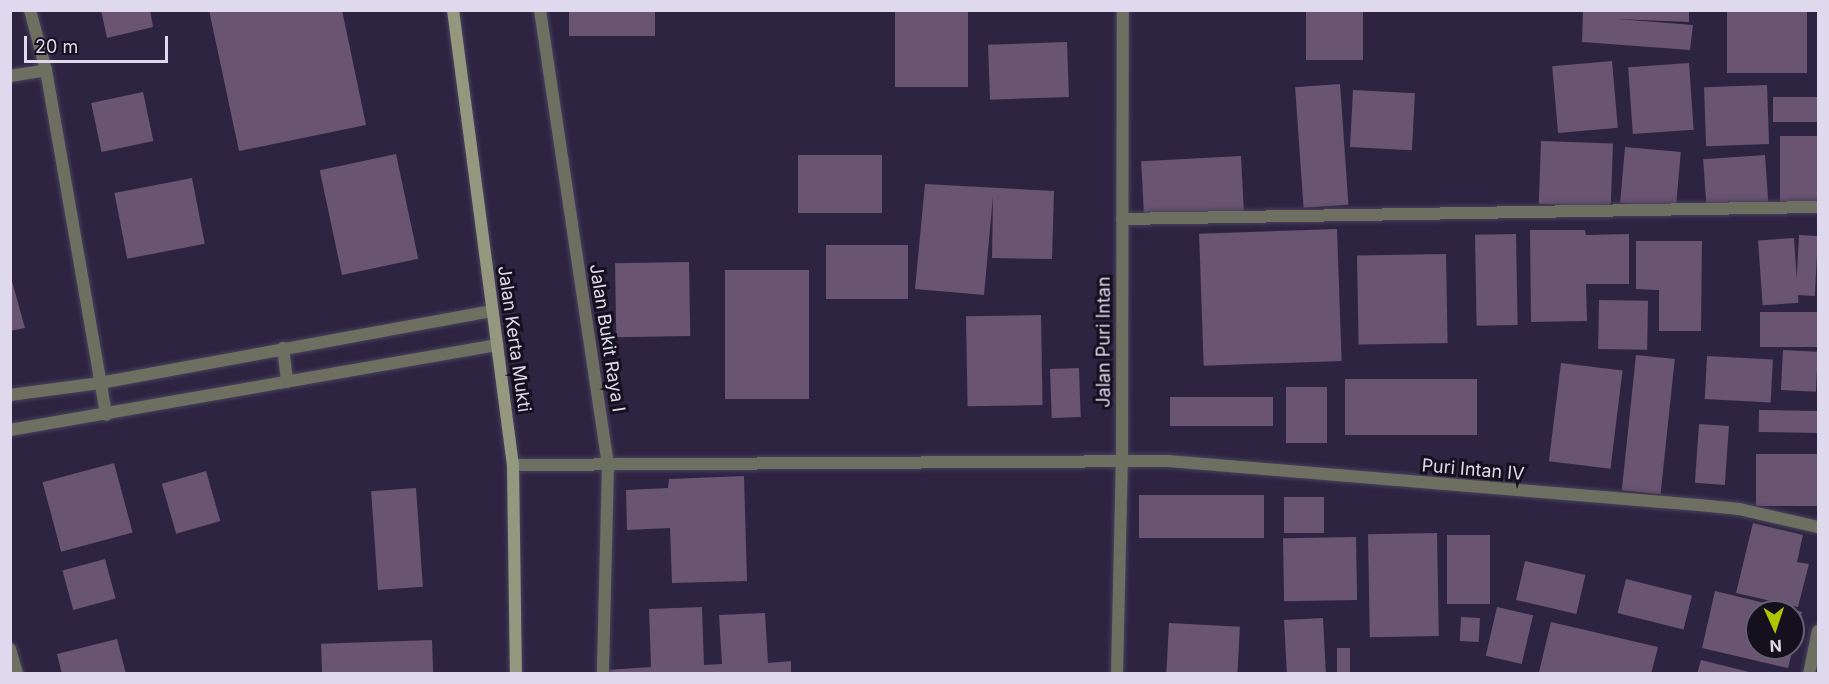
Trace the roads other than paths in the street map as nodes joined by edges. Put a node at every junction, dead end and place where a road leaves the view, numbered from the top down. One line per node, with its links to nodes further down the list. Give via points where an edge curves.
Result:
1 (30, 10): 5 (street)
2 (453, 10): 9 (street, Jalan Kerta Mukti)
3 (540, 10): 18 (street, Jalan Bukit Raya I)
4 (1123, 10): 8 (street, Jalan Puri Intan)
5 (46, 70): 6 (street); 13 (street)
6 (10, 76)
7 (1818, 207): 8 (street)
8 (1122, 219): 17 (street, Jalan Puri Intan)
9 (492, 311): 10 (street, Jalan Kerta Mukti); 11 (street)
10 (498, 345): 12 (street); 19 (street, Jalan Kerta Mukti)
11 (283, 348): 12 (street); 13 (street)
12 (287, 382): 15 (street)
13 (100, 383): 14 (street); 15 (street)
14 (10, 395)
15 (106, 415): 16 (street)
16 (10, 430)
17 (1122, 461): 18 (street, Puri Intan IV); 20 (street, Puri Intan IV, via 1168,461 1699,505 1739,509); 26 (street, Jalan Puri Intan)
18 (608, 464): 19 (street, Puri Intan IV); 25 (street, Jalan Bukit Raya I)
19 (513, 465): 24 (street, Jalan Kerta Mukti)
20 (1818, 527)
21 (1818, 631): 27 (street)
22 (10, 649): 23 (street)
23 (17, 674)
24 (516, 674)
25 (603, 674)
26 (1117, 674)
27 (1809, 674)

